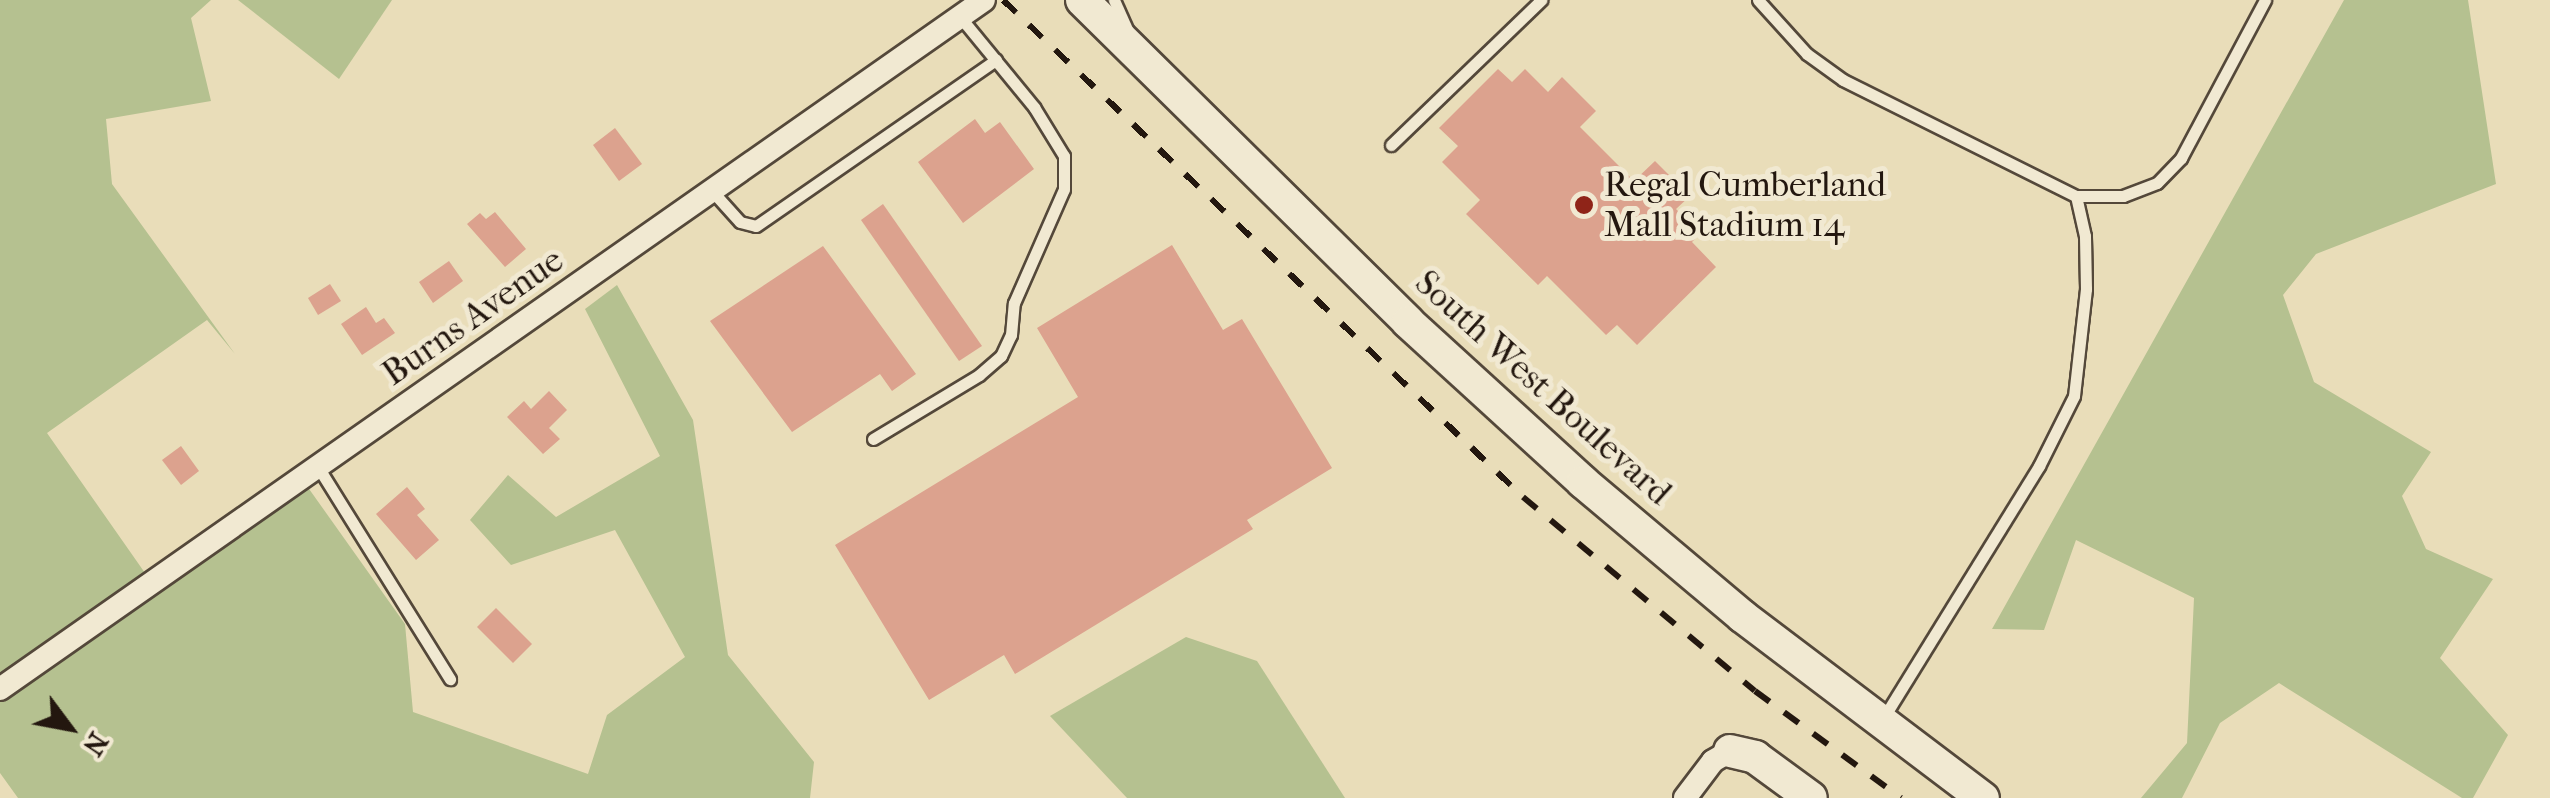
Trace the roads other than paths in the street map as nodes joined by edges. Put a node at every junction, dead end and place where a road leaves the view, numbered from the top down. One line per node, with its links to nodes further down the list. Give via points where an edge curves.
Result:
1 (984, 0): 7 (street, Burns Avenue)
2 (1082, 0): 8 (street, South West Boulevard)
3 (1114, 0): 8 (lane)
4 (1541, 0): 10 (lane)
5 (1758, 0): 12 (lane, via 1807,54 1844,80)
6 (2265, 0): 12 (lane, via 2180,158 2157,184 2123,196)
7 (960, 17): 9 (lane); 11 (street, Burns Avenue)
8 (1138, 55): 17 (street, South West Boulevard, via 1517,423 1701,582)
9 (996, 60): 11 (lane, via 756,226 740,222); 13 (lane, via 1064,156 1064,189 1014,303 1001,356)
10 (1391, 145)
11 (713, 192): 14 (street, Burns Avenue)
12 (2076, 196): 17 (lane, via 2086,289 2074,396)
13 (873, 439)
14 (318, 467): 15 (lane); 16 (street, Burns Avenue)
15 (450, 678)
16 (0, 689)
17 (1881, 721): 21 (street, South West Boulevard)
18 (1730, 750): 19 (street); 20 (street, via 1755,757)
19 (1684, 798)
20 (1810, 798)
21 (1983, 798)

